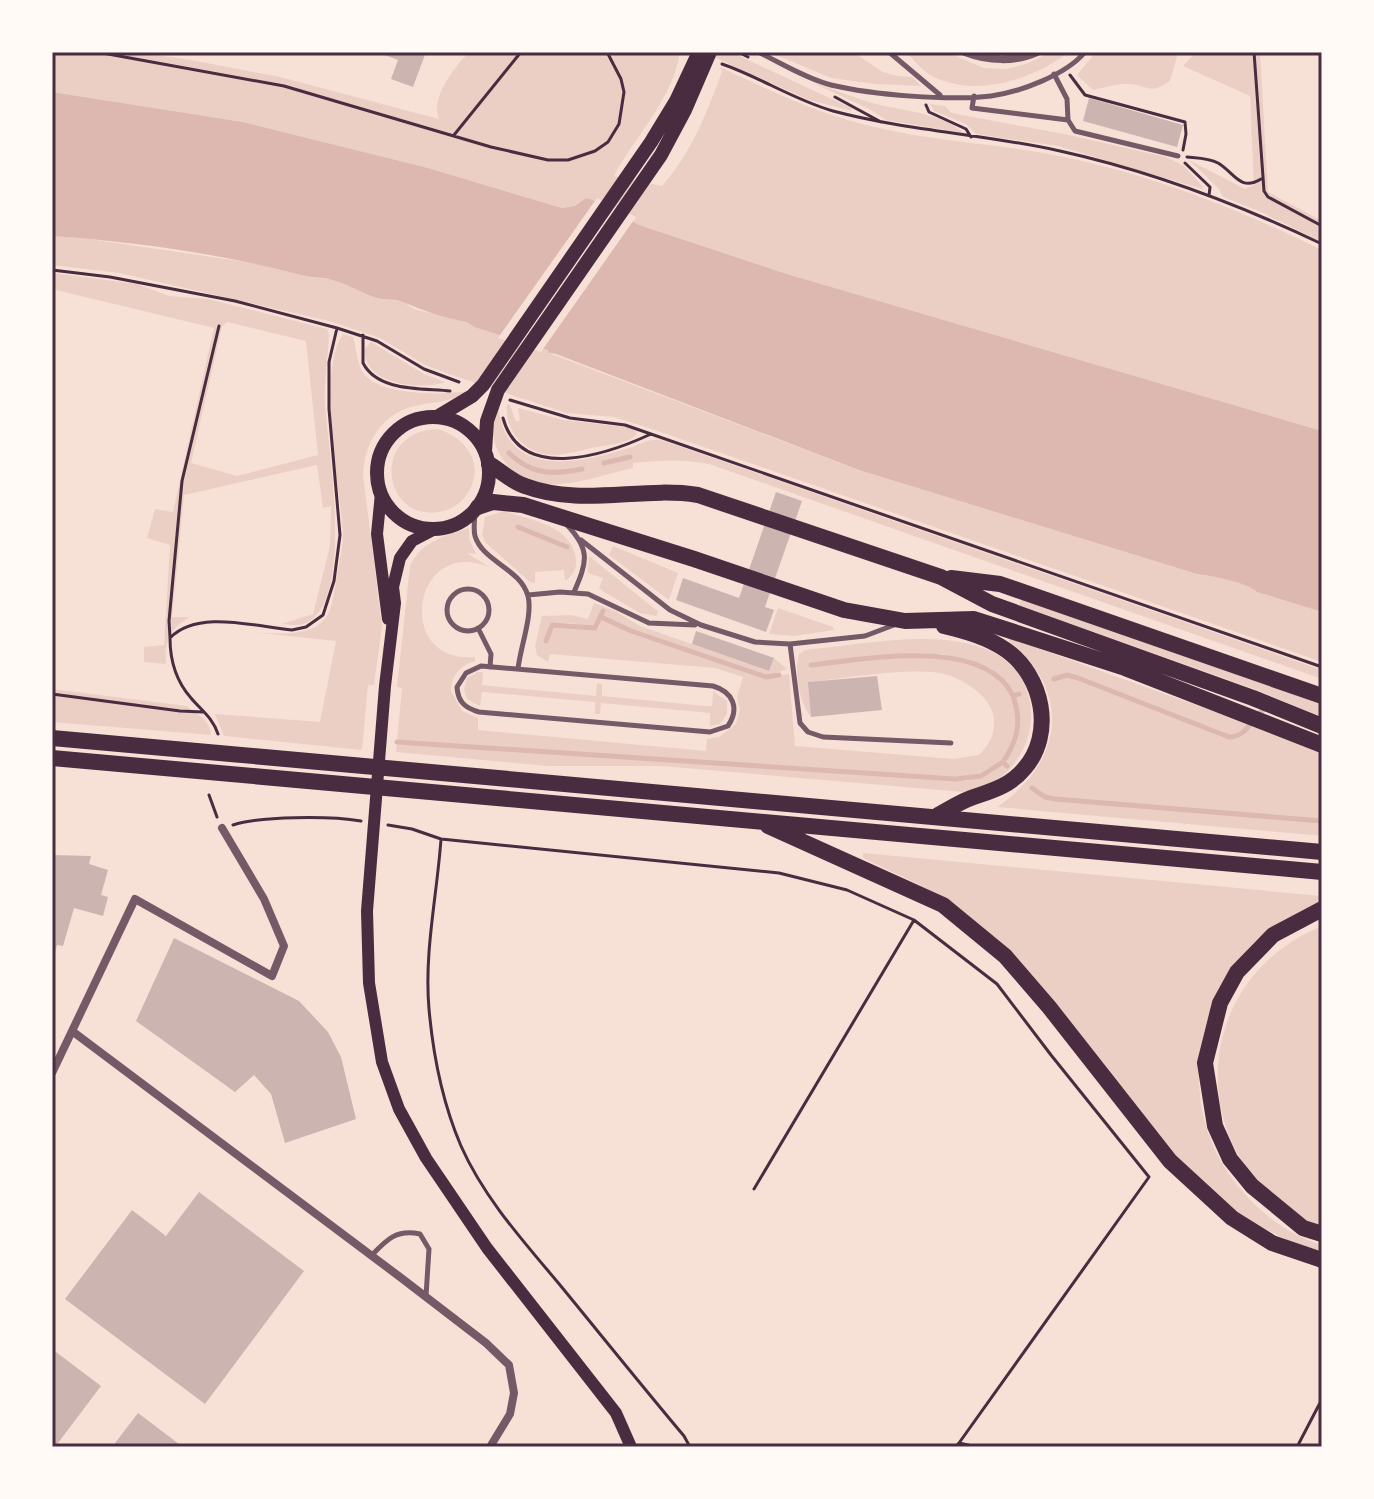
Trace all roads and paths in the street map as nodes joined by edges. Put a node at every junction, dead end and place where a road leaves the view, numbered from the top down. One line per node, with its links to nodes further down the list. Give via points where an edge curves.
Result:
1 (97, 52): 16 (path, via 284,86)
2 (521, 52): 16 (path)
3 (607, 52): 16 (path, via 624,92 619,124 595,151 548,160)
4 (758, 52): 13 (lane, via 828,84)
5 (889, 52): 13 (lane)
6 (965, 52): 7 (street, via 1010,60)
7 (1037, 52)
8 (1085, 52): 11 (lane)
9 (1254, 52): 19 (path)
10 (705, 60): 17 (path, via 809,103 884,124); 29 (main road, via 672,137); 30 (main road, via 483,385)
11 (1066, 68): 12 (lane); 18 (path, via 1085,95 1185,122 1185,146)
12 (1054, 74): 14 (lane, via 1021,90); 15 (lane, via 1067,99)
13 (944, 96): 14 (lane); 17 (path, via 947,100 927,101 927,110 966,129)
14 (974, 96): 15 (lane, via 972,108)
15 (1068, 120): 18 (lane, via 1075,131)
16 (454, 135)
17 (971, 137): 20 (path, via 1118,165)
18 (1178, 156): 19 (path, via 1216,161 1243,184); 20 (path, via 1206,181)
19 (1261, 179): 21 (path, via 1268,197)
20 (1209, 196): 22 (path)
21 (1322, 226)
22 (1322, 244)
23 (52, 270): 25 (path, via 235,301)
24 (219, 326): 45 (path, via 182,481)
25 (337, 328): 26 (path); 45 (path, via 329,362 329,409 340,535 323,615 292,630 202,621)
26 (363, 335): 27 (path); 28 (path, via 363,363 378,380)
27 (459, 382)
28 (458, 389)
29 (504, 400): 31 (path); 31 (path, via 507,429 515,442 550,459 593,453); 32 (main road, via 487,421)
30 (437, 417): 32 (main road, via 463,425); 33 (main road, via 407,423 388,440 378,464)
31 (651, 434): 49 (path)
32 (487, 457): 34 (main road, via 488,486); 38 (highway, via 526,486 584,496 698,495)
33 (381, 493): 36 (main road, via 404,521); 47 (main road, via 377,534)
34 (476, 509): 35 (highway, via 505,503); 36 (main road, via 460,522); 40 (lane, via 475,536)
35 (559, 517): 37 (lane); 41 (highway, via 844,610)
36 (435, 529): 47 (main road, via 412,541 400,558 393,587)
37 (581, 540): 39 (lane, via 585,560); 43 (lane, via 661,604)
38 (941, 577): 52 (highway, via 1000,584); 54 (highway, via 992,604)
39 (574, 592): 40 (lane); 43 (lane, via 600,598 649,623)
40 (528, 595): 50 (lane)
41 (905, 621): 42 (highway); 46 (lane, via 865,636)
42 (927, 621): 58 (highway, via 974,619 1125,668); 61 (highway, via 979,636 1015,657 1038,694 1042,724 1033,756 1016,777)
43 (701, 625): 46 (lane, via 755,642)
44 (478, 628): 44 (lane, via 459,630 449,620 449,600 459,591 473,590 485,597 488,617); 48 (lane, via 491,654)
45 (170, 638): 53 (path, via 176,674)
46 (790, 644): 57 (lane, via 800,723 808,732)
47 (391, 646): 81 (main road, via 367,955 382,1062 399,1109 426,1158 487,1248 616,1413)
48 (490, 667): 50 (lane); 50 (lane, via 473,668 460,679 458,695 468,709 710,732 728,726 734,715 731,695 713,686)
49 (1322, 667)
50 (518, 669)
51 (52, 694): 53 (path)
52 (1322, 696)
53 (205, 712): 55 (path)
54 (1322, 726)
55 (218, 734)
56 (52, 738): 61 (highway)
57 (951, 743)
58 (1322, 745)
59 (52, 758): 63 (highway)
60 (209, 795): 65 (path)
61 (936, 816): 67 (highway)
62 (366, 821): 65 (path, via 292,819)
63 (756, 821): 68 (highway); 76 (highway, via 943,905 1014,966 1170,1161 1232,1218 1272,1243)
64 (378, 823): 66 (path)
65 (222, 828): 71 (street, via 264,899 284,946 272,976 135,899)
66 (441, 839): 70 (path, via 779,873 847,890); 82 (path, via 430,929 429,1011 440,1077 461,1146 507,1220)
67 (1322, 852)
68 (1322, 872)
69 (1322, 909): 74 (highway, via 1273,935 1237,972 1220,1003 1205,1063 1215,1126 1230,1159 1252,1186 1303,1228)
70 (914, 920): 73 (path); 79 (path, via 997,984 1149,1177)
71 (72, 1031): 72 (street); 75 (street)
72 (52, 1073)
73 (754, 1189)
74 (1322, 1234)
75 (372, 1255): 77 (street); 77 (lane, via 399,1233 420,1234 429,1249)
76 (1322, 1260)
77 (426, 1297): 80 (street, via 509,1365 514,1393 510,1414)
78 (1322, 1399): 84 (path)
79 (957, 1445): 83 (path)
80 (490, 1447)
81 (631, 1447)
82 (690, 1447)
83 (977, 1447)
84 (1297, 1447)

